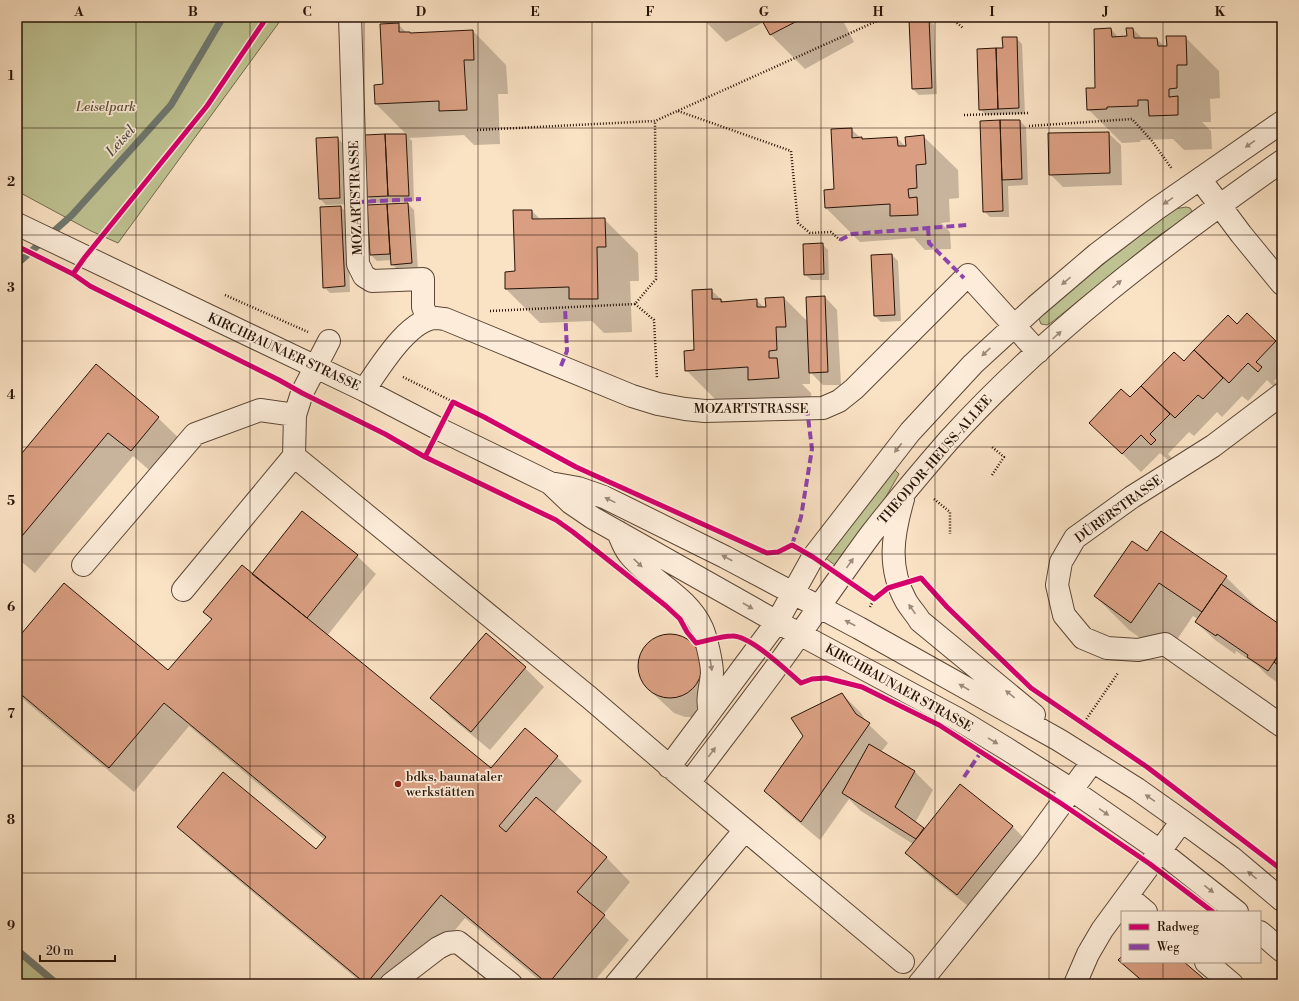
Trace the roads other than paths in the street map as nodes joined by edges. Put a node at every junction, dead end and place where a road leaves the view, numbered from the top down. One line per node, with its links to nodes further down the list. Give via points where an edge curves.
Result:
1 (350, 17): 8 (street, MOZARTSTRASSE, via 358,264 364,276 372,281 423,279 423,307)
2 (1282, 122): 4 (street, one-way to 4)
3 (1282, 161): 5 (street, THEODOR-HEUSS-ALLEE)
4 (1194, 184): 5 (street); 9 (street, one-way to 9, via 1097,254)
5 (1220, 205): 7 (street); 11 (street, THEODOR-HEUSS-ALLEE, one-way to 5, via 1126,276)
6 (17, 224): 12 (street, KIRCHBAUNAER STRASSE, via 91,249)
7 (1282, 284)
8 (428, 319): 9 (street, MOZARTSTRASSE, via 445,319 632,396 658,404 705,411 823,408 839,401 968,275); 13 (street, via 401,340)
9 (1014, 326): 11 (street); 20 (street, one-way to 20, via 973,364 910,432)
10 (329, 341): 12 (street)
11 (1038, 352): 18 (street, THEODOR-HEUSS-ALLEE, via 980,408)
12 (316, 367): 13 (street, KIRCHBAUNAER STRASSE); 15 (street, via 302,393)
13 (364, 390): 17 (street, KIRCHBAUNAER STRASSE)
14 (1282, 394): 29 (street, DÜRERSTRASSE, via 1213,446 1132,497 1075,538 1061,562 1057,585 1064,615 1083,638 1106,648 1138,650 1164,644)
15 (295, 415): 16 (street); 21 (street, via 260,410 196,434)
16 (294, 456): 23 (street); 32 (street, via 590,698)
17 (550, 483): 19 (street, KIRCHBAUNAER STRASSE, via 571,503); 22 (street, KIRCHBAUNAER STRASSE, one-way to 17, via 604,497 578,488)
18 (906, 490): 25 (street, THEODOR-HEUSS-ALLEE, one-way to 18); 30 (street, KIRCHBAUNAER STRASSE, one-way to 18, via 1025,706 920,621 906,601 899,586 893,549 896,525)
19 (617, 531): 26 (street, KIRCHBAUNAER STRASSE, one-way to 26); 28 (street, one-way to 28, via 628,553 678,596 702,627 712,671 708,706)
20 (813, 557): 22 (street, via 801,566 783,573); 24 (street)
21 (83, 565)
22 (761, 576): 24 (street, KIRCHBAUNAER STRASSE)
23 (183, 590)
24 (793, 592): 25 (street, KIRCHBAUNAER STRASSE); 26 (street)
25 (819, 606): 27 (street, THEODOR-HEUSS-ALLEE); 30 (street, KIRCHBAUNAER STRASSE, one-way to 25)
26 (776, 622): 27 (street, KIRCHBAUNAER STRASSE); 28 (street)
27 (800, 634): 33 (street, THEODOR-HEUSS-ALLEE, one-way to 27); 34 (street, KIRCHBAUNAER STRASSE, one-way to 34, via 956,718)
28 (710, 712): 32 (street)
29 (1282, 726)
30 (1059, 740): 31 (street, KIRCHBAUNAER STRASSE)
31 (1093, 761): 34 (street); 35 (street, KIRCHBAUNAER STRASSE, one-way to 31)
32 (669, 767): 33 (street)
33 (689, 783): 36 (street)
34 (1072, 790): 37 (street, KIRCHBAUNAER STRASSE, one-way to 37); 49 (street, via 1029,848)
35 (1182, 821): 37 (street); 39 (street, KIRCHBAUNAER STRASSE, one-way to 35, via 1231,857)
36 (745, 830): 44 (street); 48 (street)
37 (1160, 851): 38 (street); 41 (street, KIRCHBAUNAER STRASSE, one-way to 41)
38 (1127, 896): 40 (street); 50 (street, via 1102,930)
39 (1282, 900)
40 (1145, 911)
41 (1236, 911)
42 (1261, 933): 43 (street)
43 (1282, 951)
44 (903, 962)
45 (1207, 963): 51 (street)
46 (391, 984): 47 (street, via 438,948 458,942)
47 (511, 984)
48 (616, 984)
49 (919, 984)
50 (1075, 984)
51 (1232, 984)

